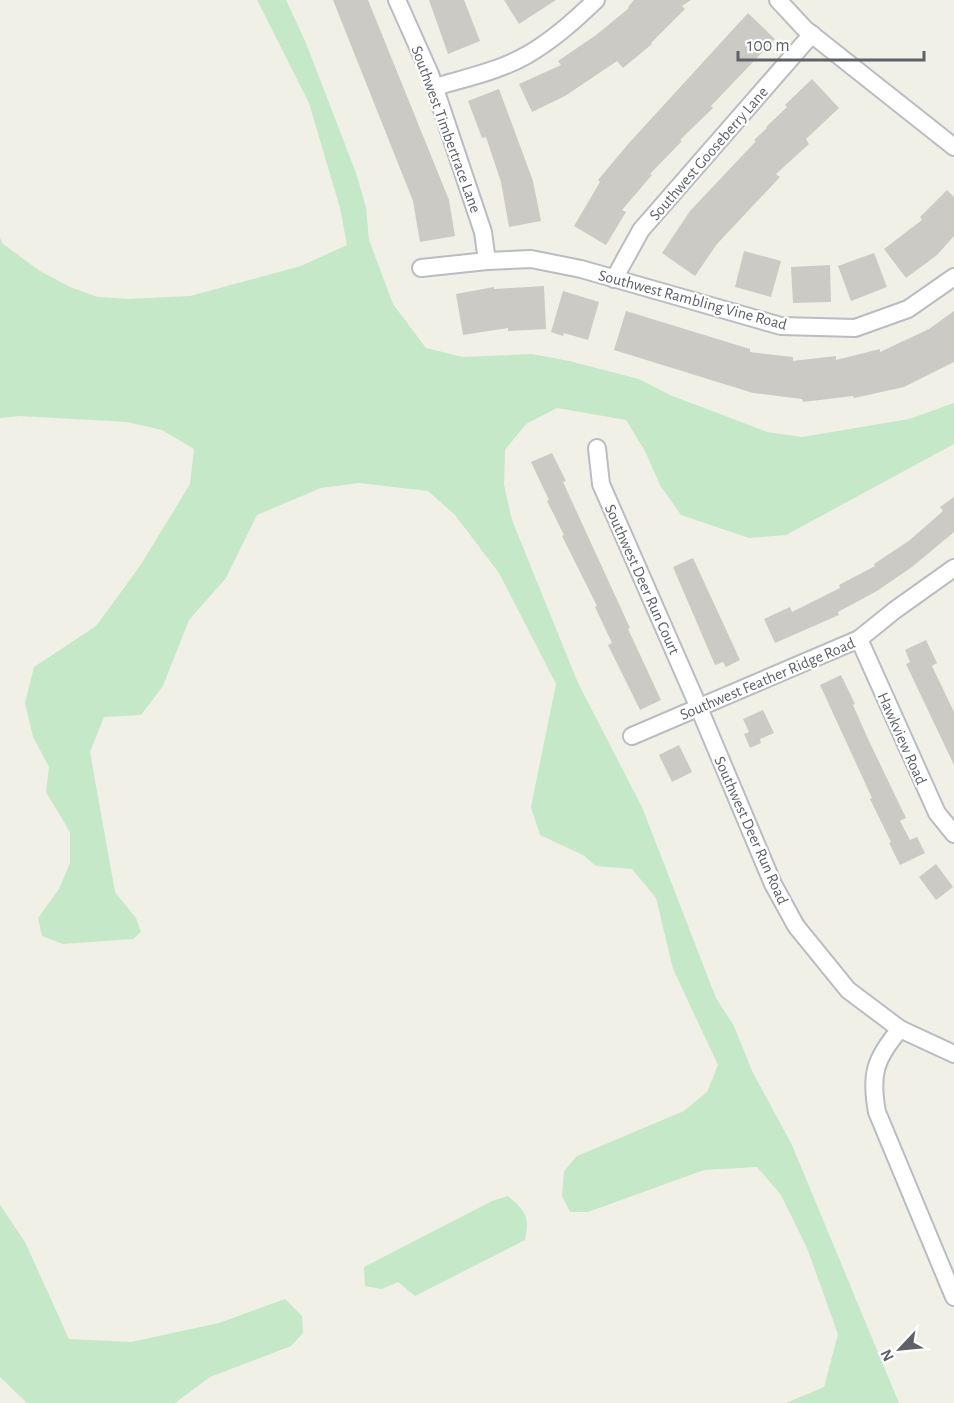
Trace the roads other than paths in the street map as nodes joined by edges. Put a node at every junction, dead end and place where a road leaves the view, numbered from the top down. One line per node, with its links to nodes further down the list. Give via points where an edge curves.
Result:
1 (397, 0): 5 (street, Southwest Timbertrace Lane)
2 (596, 0): 5 (street, via 569,26 526,56)
3 (778, 0): 4 (street)
4 (812, 34): 6 (street); 10 (street, Southwest Gooseberry Lane, via 641,230)
5 (435, 87): 7 (street, Southwest Timbertrace Lane, via 483,232)
6 (954, 147)
7 (488, 261): 8 (street, Southwest Rambling Vine Road); 10 (street, Southwest Rambling Vine Road, via 531,259)
8 (421, 268)
9 (954, 277): 10 (street, Southwest Rambling Vine Road, via 908,309 855,328 781,326)
10 (614, 279)
11 (597, 448): 14 (street, Southwest Deer Run Court, via 602,484)
12 (954, 568): 13 (street, Southwest Feather Ridge Road)
13 (859, 639): 14 (street, Southwest Feather Ridge Road); 16 (street, Hawkview Road, via 937,813)
14 (699, 708): 15 (street, Southwest Feather Ridge Road); 17 (street, Southwest Deer Run Road, via 773,884 796,926 848,990)
15 (632, 736)
16 (954, 834)
17 (900, 1029): 18 (street, Southwest Deer Run Road); 19 (street, via 883,1050 875,1071 877,1112)
18 (954, 1054)
19 (954, 1297)

